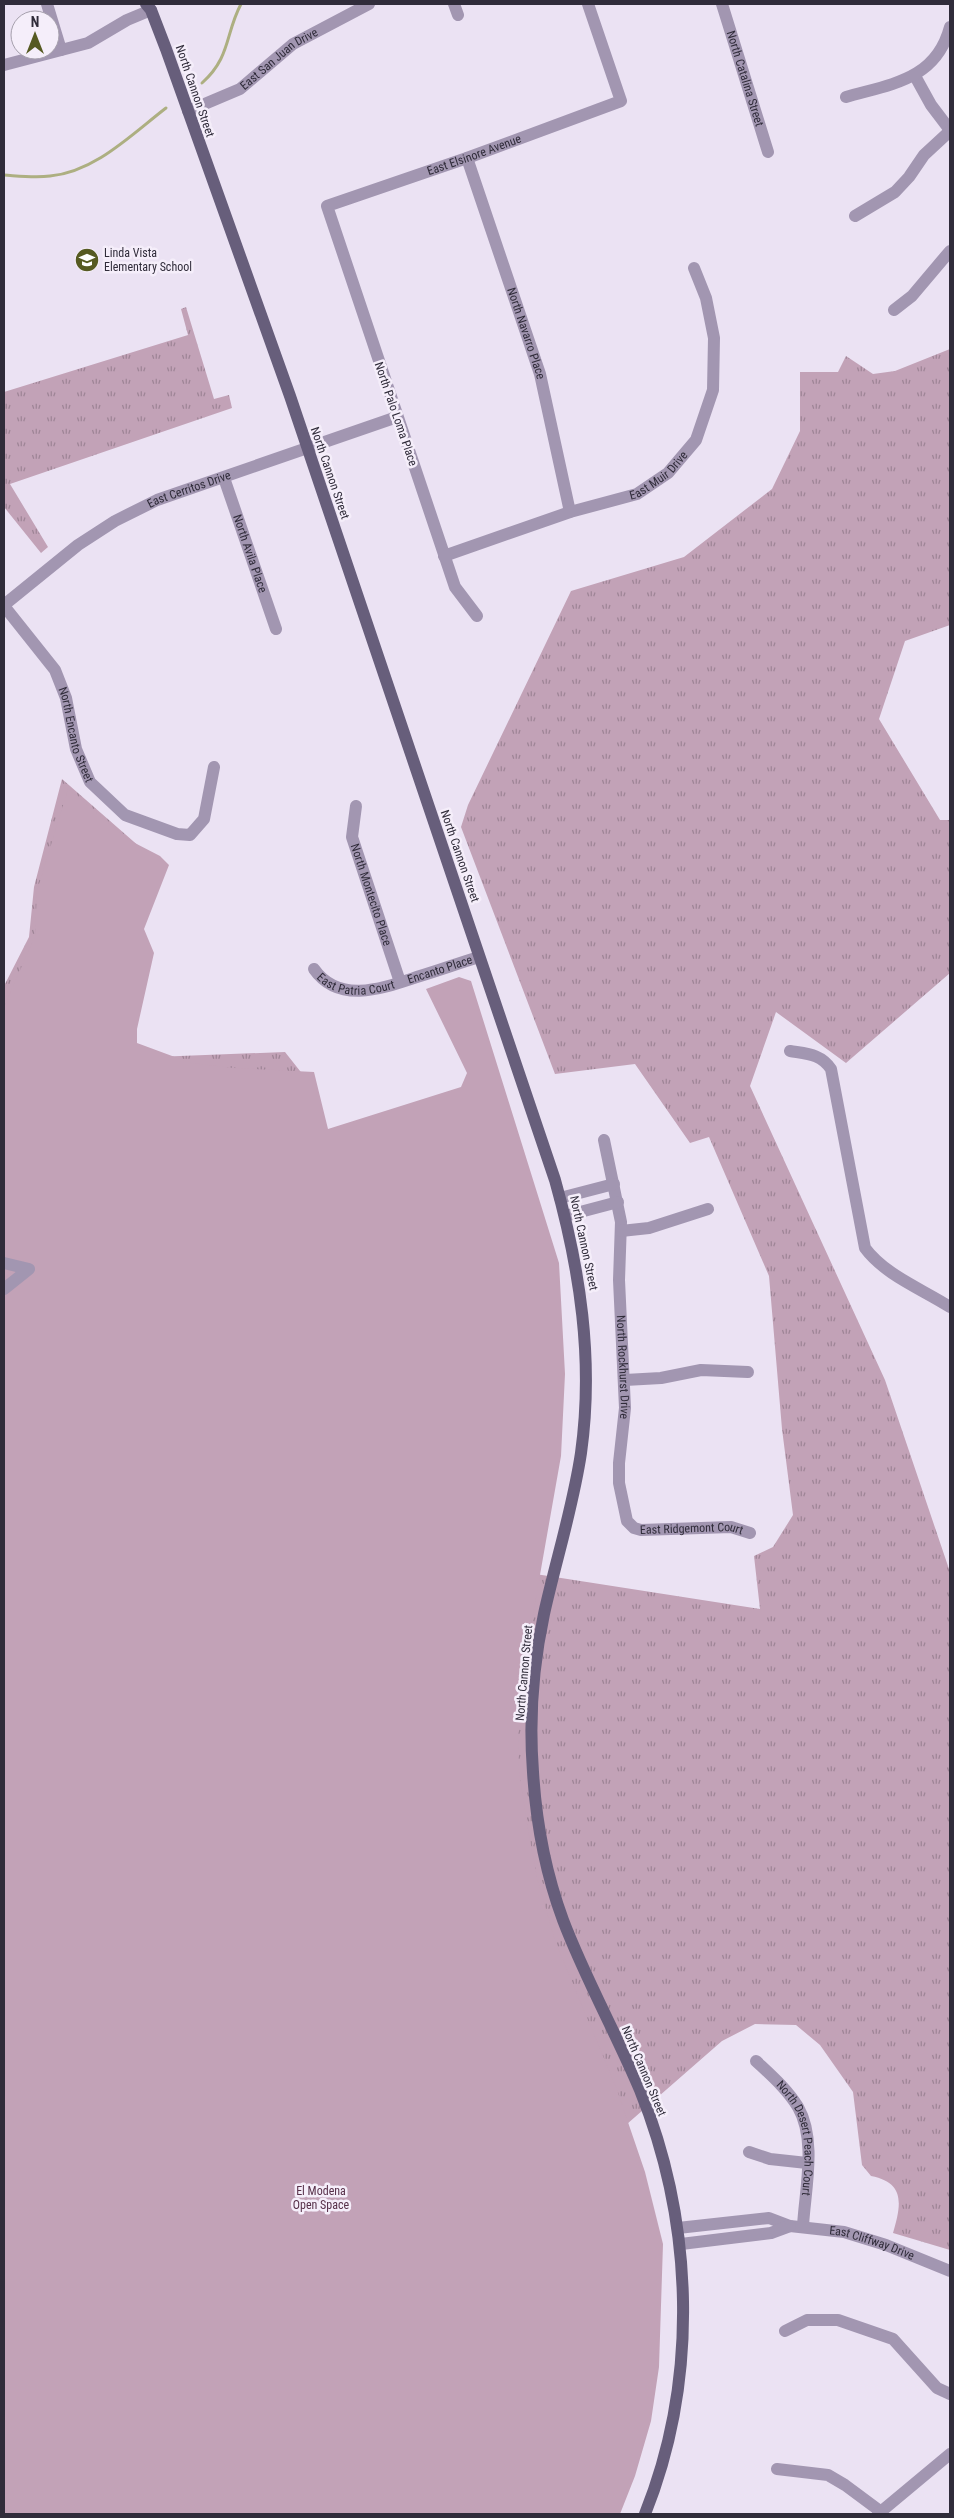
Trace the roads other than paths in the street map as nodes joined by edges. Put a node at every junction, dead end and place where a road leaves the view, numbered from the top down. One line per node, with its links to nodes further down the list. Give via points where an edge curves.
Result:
1 (46, 4): 7 (street)
2 (369, 4): 11 (street, East San Juan Drive, via 293,44 240,89)
3 (588, 4): 14 (street, East Elsinore Avenue, via 621,101)
4 (722, 4): 13 (street, North Catalina Street)
5 (150, 6): 7 (street, via 88,42); 11 (main road, North Cannon Street)
6 (950, 27): 9 (street, via 942,49)
7 (61, 50): 8 (street)
8 (4, 65)
9 (916, 76): 10 (street); 12 (street, via 931,105)
10 (846, 97)
11 (188, 112): 21 (main road, North Cannon Street)
12 (950, 130): 16 (street, via 924,155 895,192)
13 (768, 152)
14 (467, 158): 15 (street, East Elsinore Avenue); 23 (street, North Navarro Place, via 540,374)
15 (327, 206): 20 (street, North Palo Loma Place)
16 (855, 216)
17 (950, 251): 19 (street, via 912,296)
18 (694, 268): 23 (street, East Muir Drive, via 706,298 714,338 713,390 696,440 668,473 636,494)
19 (894, 310)
20 (397, 417): 21 (street, East Cerritos Drive); 24 (street, North Palo Loma Place)
21 (308, 449): 22 (street, East Cerritos Drive); 30 (main road, North Cannon Street)
22 (224, 478): 25 (street, East Cerritos Drive, via 157,500 115,521 78,544); 27 (street, North Avila Place)
23 (570, 512): 24 (street, East Muir Drive)
24 (444, 556): 26 (street, North Palo Loma Place, via 455,587)
25 (4, 605): 28 (street, North Encanto Street, via 54,670 66,698 76,749 90,782 125,815 177,834 190,835 204,819)
26 (477, 616)
27 (276, 629)
28 (214, 767)
29 (356, 806): 32 (street, North Montecito Place, via 352,837)
30 (479, 957): 32 (street, Encanto Place); 36 (main road, North Cannon Street)
31 (314, 969): 32 (street, East Patria Court, via 325,982 342,989 366,991)
32 (400, 982)
33 (790, 1051): 43 (street, via 816,1055 825,1059 832,1069 864,1248 888,1270)
34 (604, 1140): 35 (street, North Rockhurst Drive)
35 (614, 1184): 36 (street); 37 (street, North Rockhurst Drive)
36 (560, 1198): 39 (main road, North Cannon Street)
37 (618, 1202): 39 (street); 40 (street, North Rockhurst Drive)
38 (708, 1209): 40 (street, via 649,1228)
39 (565, 1216): 52 (main road, North Cannon Street, via 585,1330 584,1424 577,1475 537,1650 532,1726 533,1772 545,1852 556,1897 578,1955 644,2101 665,2166)
40 (621, 1231): 45 (street, North Rockhurst Drive, via 619,1280)
41 (4, 1263): 42 (street, via 29,1269)
42 (4, 1290)
43 (950, 1307)
44 (748, 1372): 45 (street, via 701,1370 662,1378)
45 (625, 1380): 46 (street, North Rockhurst Drive, via 619,1478 626,1517)
46 (634, 1528): 47 (street, East Ridgemont Court, via 731,1527)
47 (750, 1533)
48 (756, 2062): 50 (street, North Desert Peach Court, via 784,2086 799,2108 808,2140)
49 (749, 2152): 50 (street, via 770,2159)
50 (807, 2163): 51 (street, North Desert Peach Court)
51 (796, 2226): 52 (street, East Cliffway Drive, via 769,2218); 53 (street, East Cliffway Drive, via 771,2233); 54 (street, East Cliffway Drive, via 844,2232)
52 (678, 2228): 53 (main road, North Cannon Street)
53 (681, 2244): 60 (main road, North Cannon Street, via 683,2295 678,2383 668,2443)
54 (950, 2271)
55 (785, 2330): 56 (street, via 807,2320 838,2320 893,2339 937,2388)
56 (950, 2394)
57 (950, 2454): 59 (street)
58 (777, 2469): 59 (street, via 828,2475)
59 (879, 2513)
60 (645, 2514)

